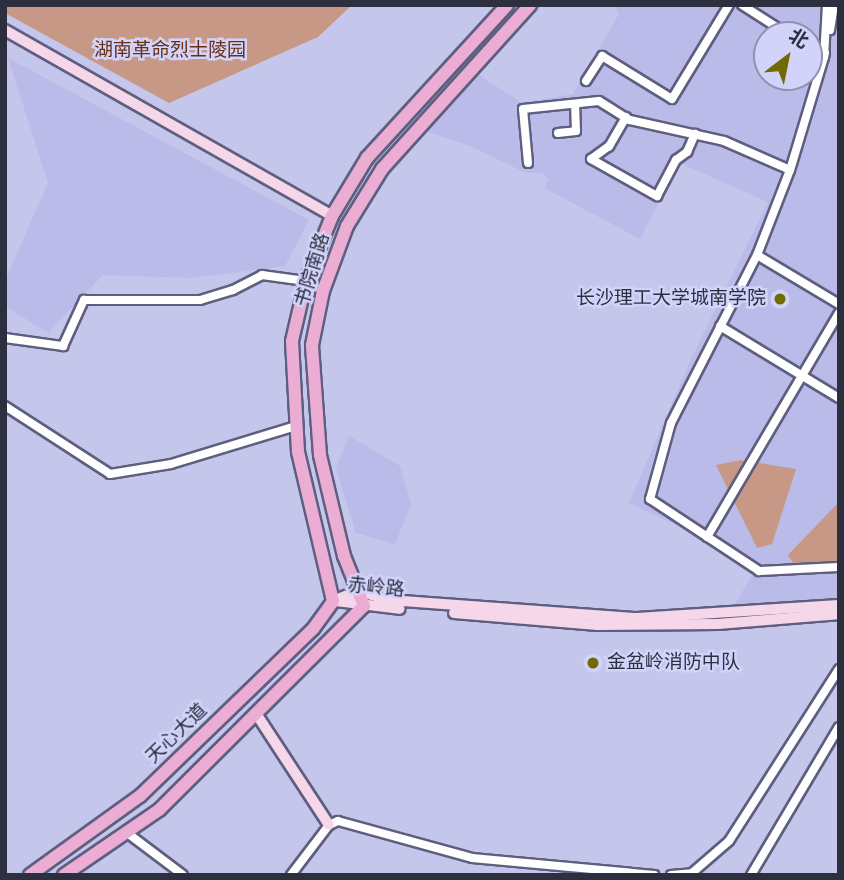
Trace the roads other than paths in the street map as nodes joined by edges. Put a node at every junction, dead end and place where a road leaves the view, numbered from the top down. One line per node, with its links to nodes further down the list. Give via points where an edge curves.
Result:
1 (507, 5): 17 (main road, 书院南路, via 367,158)
2 (530, 5): 30 (main road, 书院南路, via 382,169 347,226 323,291 313,345 320,455 344,556)
3 (729, 5): 10 (street, via 672,99 602,56)
4 (742, 5): 7 (street)
5 (827, 5): 9 (street)
6 (834, 5): 9 (street)
7 (767, 21)
8 (5, 30): 17 (main road)
9 (824, 57): 16 (street)
10 (586, 81)
11 (575, 104): 12 (street, via 600,101); 13 (street, via 576,131); 15 (street, via 523,108)
12 (626, 117): 14 (street); 14 (street, via 608,146 591,159 657,196)
13 (558, 133)
14 (695, 134): 16 (street, via 724,141)
15 (528, 163)
16 (790, 170): 18 (street)
17 (332, 216): 19 (main road, 书院南路)
18 (757, 255): 20 (street); 22 (street)
19 (306, 281): 23 (street, via 262,275 200,300 84,300 63,346); 27 (main road, 书院南路, via 292,341)
20 (839, 304)
21 (839, 313): 24 (street)
22 (720, 326): 24 (street); 28 (street, via 671,423 650,499)
23 (5, 338)
24 (802, 376): 25 (street); 28 (street)
25 (839, 398)
26 (5, 406): 27 (street, via 110,474 172,464)
27 (296, 426): 31 (main road, 书院南路, via 298,453)
28 (708, 537): 29 (street, via 759,571)
29 (839, 566)
30 (358, 591): 31 (main road, 赤岭路); 32 (main road, 赤岭路, via 389,600 637,618); 33 (main road, 书院南路)
31 (333, 601): 33 (main road, 赤岭路); 40 (main road, 天心大道, via 313,629 140,796)
32 (839, 605)
33 (364, 606): 34 (main road, 赤岭路, via 597,625 718,624); 36 (main road)
34 (839, 614)
35 (839, 669): 45 (street, via 729,841 692,873)
36 (257, 715): 38 (main road); 39 (main road, via 159,810)
37 (839, 727): 46 (street)
38 (329, 825): 43 (street); 44 (street, via 338,821 472,858)
39 (126, 832): 41 (main road); 42 (street)
40 (30, 875)
41 (64, 875)
42 (183, 875)
43 (291, 875)
44 (654, 875)
45 (671, 875)
46 (751, 875)

